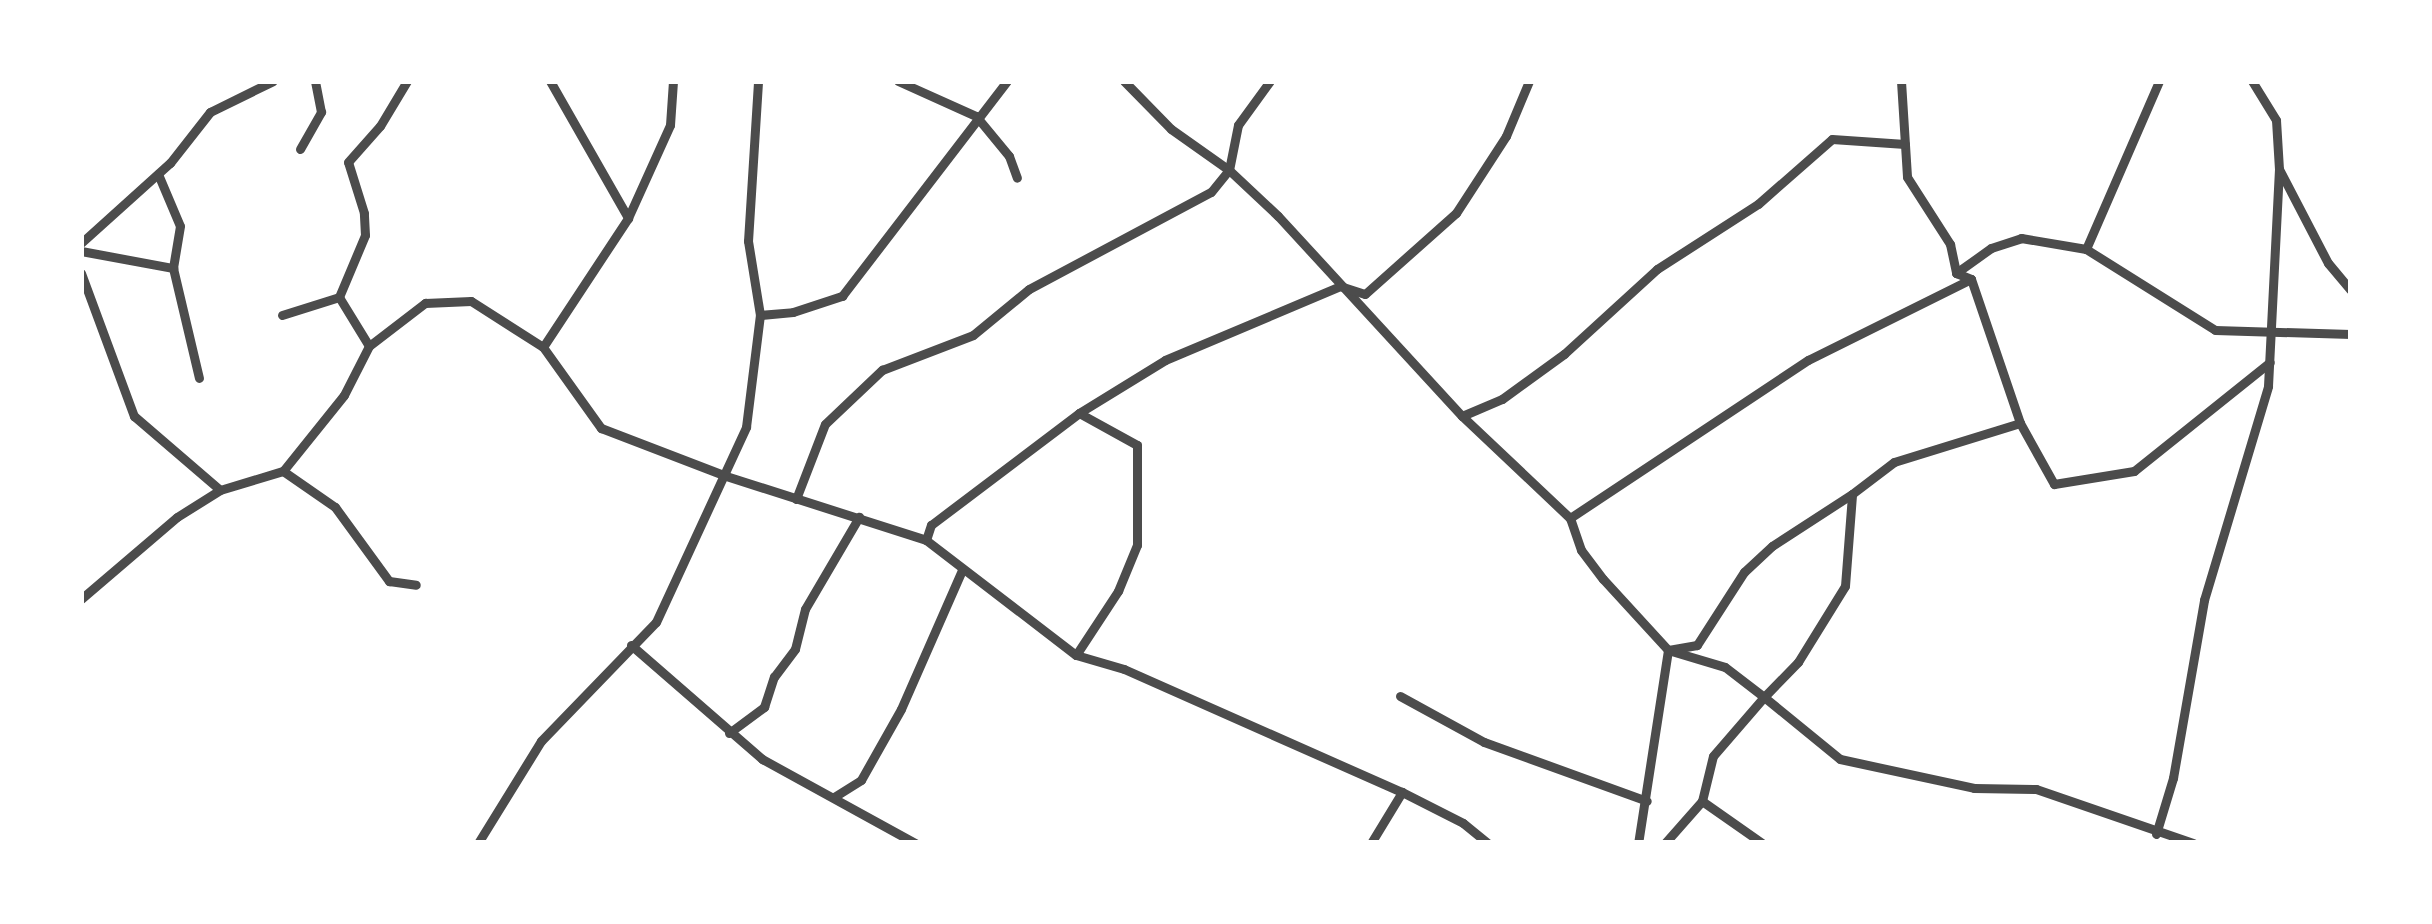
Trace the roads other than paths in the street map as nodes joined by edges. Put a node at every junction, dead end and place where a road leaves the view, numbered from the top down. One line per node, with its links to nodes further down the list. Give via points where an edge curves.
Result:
1 (273, 81): 20 (street, via 210,112)
2 (315, 81): 17 (street, via 321,112)
3 (407, 81): 31 (street, via 348,162 365,235)
4 (550, 81): 22 (street)
5 (673, 81): 22 (street, via 670,125)
6 (758, 81): 33 (street, via 748,241)
7 (898, 81): 15 (street)
8 (1007, 81): 15 (street)
9 (1124, 81): 19 (street, via 1171,129)
10 (1270, 81): 19 (street, via 1238,125)
11 (1529, 81): 29 (street, via 1506,136 1456,213 1365,294)
12 (1901, 81): 16 (street)
13 (2159, 81): 24 (street)
14 (2252, 81): 18 (street, via 2276,120)
15 (976, 116): 21 (street); 33 (street, via 842,296)
16 (1905, 144): 27 (street, via 1907,177 1950,244); 41 (street, via 1832,140 1758,205 1657,269 1564,354 1502,399)
17 (300, 149)
18 (2279, 169): 30 (street); 34 (street)
19 (1229, 170): 29 (street); 47 (street, via 1211,192 1029,289 973,334 882,370 825,424)
20 (158, 174): 23 (street); 25 (street, via 180,226)
21 (1017, 178)
22 (628, 218): 37 (street)
23 (81, 247): 25 (street)
24 (2086, 249): 27 (street, via 2021,238); 34 (street, via 2215,330)
25 (173, 268): 39 (street)
26 (81, 273): 45 (street, via 134,416)
27 (1956, 273): 28 (street)
28 (1971, 279): 42 (street); 49 (street, via 1808,360)
29 (1340, 286): 40 (street, via 1165,360); 41 (street)
30 (2351, 290)
31 (339, 297): 32 (street); 36 (street)
32 (282, 315)
33 (760, 315): 44 (street, via 746,427)
34 (2272, 330): 35 (street); 38 (street)
35 (2351, 334)
36 (369, 346): 37 (street, via 425,303 446,298 471,301); 43 (street, via 344,395)
37 (543, 347): 44 (street, via 601,428)
38 (2270, 362): 42 (street, via 2134,471 2054,484); 64 (street, via 2204,599)
39 (199, 377)
40 (1079, 413): 50 (street, via 931,525); 56 (street, via 1137,445 1137,506 1136,545 1118,591)
41 (1462, 416): 49 (street)
42 (2020, 423): 46 (street, via 1894,461)
43 (283, 471): 45 (street); 52 (street, via 335,507 389,581)
44 (726, 476): 47 (street); 54 (street, via 656,622)
45 (220, 490): 53 (street)
46 (1852, 494): 55 (street, via 1744,572 1697,645); 58 (street, via 1845,586 1798,662)
47 (796, 499): 48 (street)
48 (859, 517): 50 (street); 59 (street, via 805,609 795,649 764,707)
49 (1570, 518): 55 (street, via 1592,565)
50 (926, 540): 51 (street)
51 (962, 571): 56 (street); 61 (street, via 901,710 861,780)
52 (416, 585)
53 (81, 599)
54 (631, 645): 59 (street); 65 (street, via 541,741)
55 (1669, 650): 58 (street, via 1725,667); 62 (street)
56 (1076, 655): 60 (street)
57 (1400, 696): 62 (street, via 1525,759)
58 (1764, 698): 63 (street, via 1712,756); 64 (street, via 1840,759 1974,788 2036,789)
59 (729, 733): 61 (street)
60 (1402, 791): 67 (street); 68 (street)
61 (834, 797): 66 (street)
62 (1647, 801): 69 (street)
63 (1702, 801): 70 (street); 71 (street)
64 (2156, 834): 72 (street)
65 (478, 843)
66 (915, 843)
67 (1371, 843)
68 (1488, 843)
69 (1638, 843)
70 (1665, 843)
71 (1762, 843)
72 (2193, 843)

